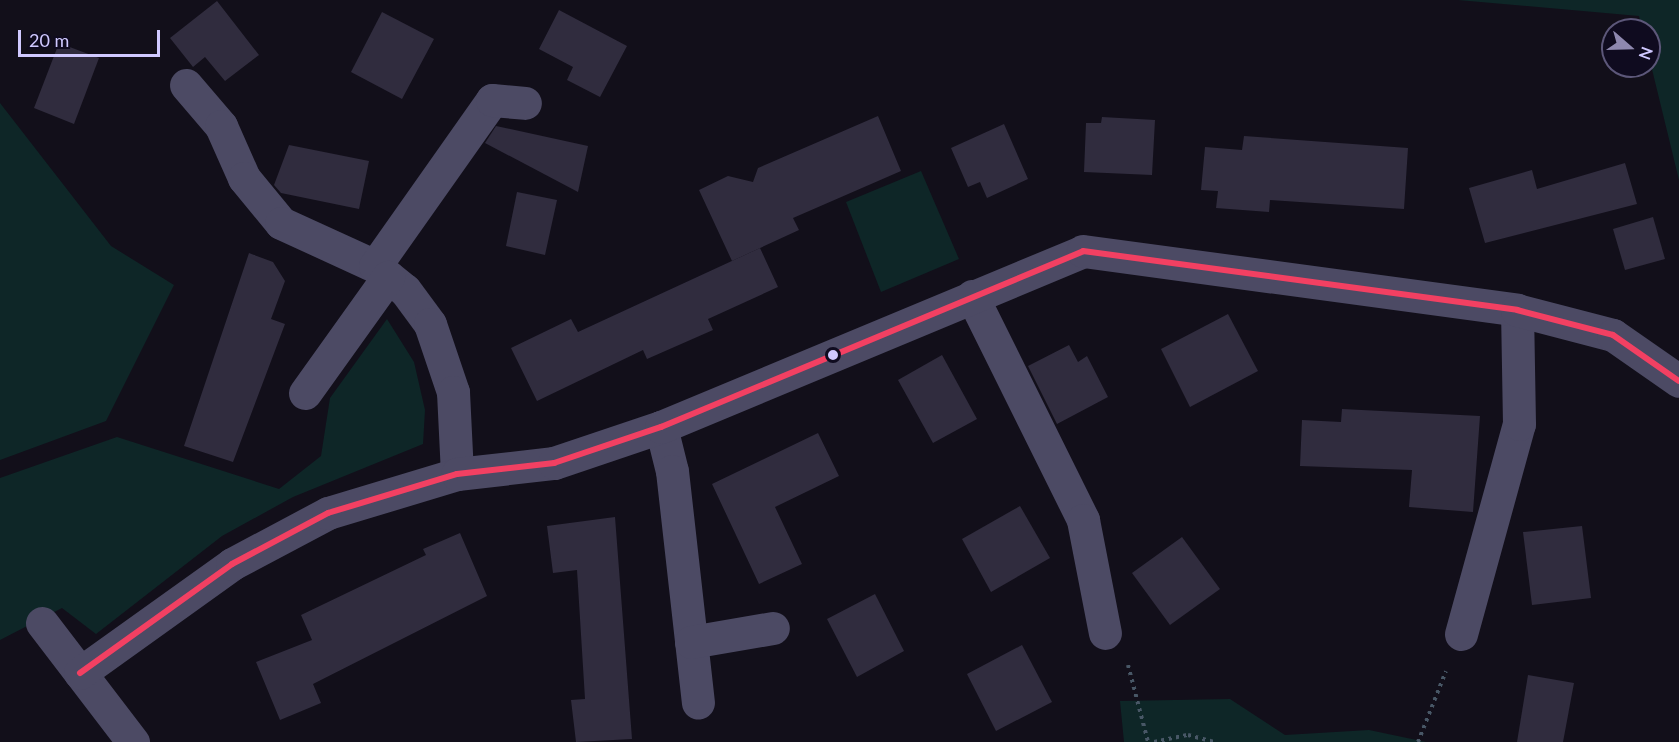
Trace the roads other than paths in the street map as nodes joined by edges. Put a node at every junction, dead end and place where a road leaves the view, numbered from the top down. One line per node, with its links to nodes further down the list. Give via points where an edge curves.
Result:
1 (186, 86): 3 (street, via 221,126 244,178 281,223)
2 (525, 103): 3 (street, via 492,100)
3 (381, 271): 7 (street); 9 (street, via 430,324 444,353 453,392)
4 (972, 296): 5 (street, via 1083,251); 8 (street); 12 (street, via 1083,520)
5 (1517, 310): 6 (street, via 1613,335); 13 (street, via 1519,424)
6 (1679, 381)
7 (305, 393)
8 (661, 427): 9 (street, via 554,463); 14 (street, via 672,471)
9 (457, 474): 15 (street, via 328,513 232,564)
10 (42, 623): 15 (street)
11 (773, 628): 14 (street)
12 (1105, 633)
13 (1461, 634)
14 (691, 642): 16 (street)
15 (80, 673): 17 (street)
16 (698, 703)
17 (133, 742)

